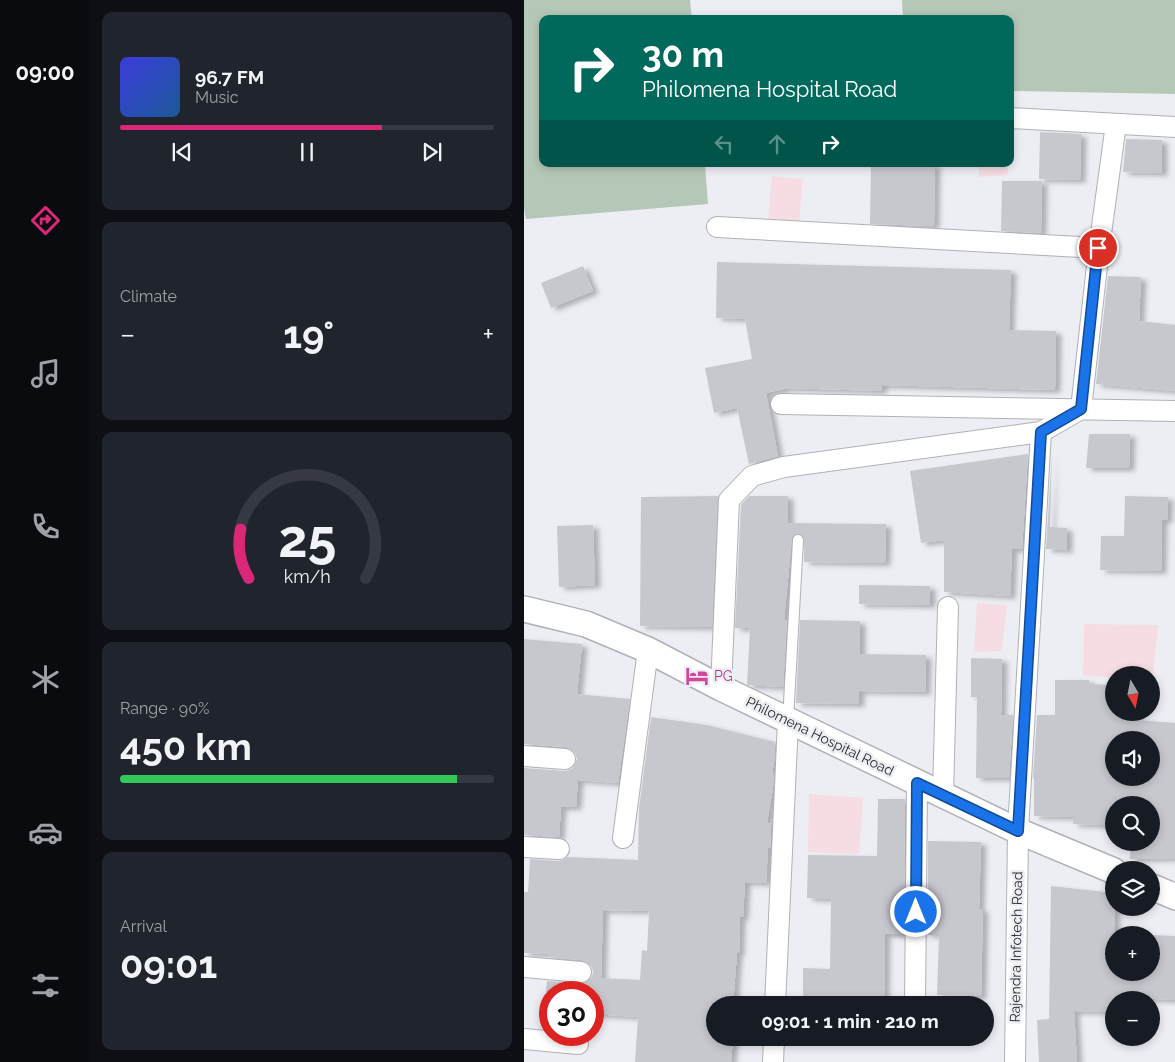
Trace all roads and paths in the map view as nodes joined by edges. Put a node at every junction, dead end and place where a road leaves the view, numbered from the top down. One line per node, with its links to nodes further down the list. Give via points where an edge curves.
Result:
1 (1014, 118): 2 (street)
2 (1116, 124): 3 (street); 5 (street)
3 (1175, 127)
4 (717, 227): 5 (street)
5 (1098, 248): 7 (street)
6 (781, 404): 7 (street)
7 (1081, 409): 8 (street); 9 (street)
8 (1175, 411)
9 (1041, 432): 14 (street, via 784,467 752,476 730,500); 20 (street, Rajendra Infotech Road)
10 (798, 540): 15 (lane)
11 (948, 606): 19 (street)
12 (524, 609): 13 (street, Philomena Hospital Road, via 586,624)
13 (648, 650): 14 (street, Philomena Hospital Road); 21 (street)
14 (721, 688): 15 (street, Philomena Hospital Road)
15 (788, 721): 18 (street, Philomena Hospital Road); 29 (street)
16 (524, 756): 17 (street)
17 (565, 759)
18 (917, 783): 19 (street, Philomena Hospital Road); 30 (street)
19 (942, 795): 20 (street, Philomena Hospital Road)
20 (1018, 831): 24 (street, Philomena Hospital Road); 35 (street, Rajendra Infotech Road)
21 (623, 838)
22 (524, 847): 23 (street)
23 (559, 849)
24 (1105, 867)
25 (1160, 890): 26 (street)
26 (1175, 897)
27 (524, 967): 28 (street)
28 (581, 972)
29 (775, 996)
30 (915, 996)
31 (524, 1039): 32 (street)
32 (539, 1040)
33 (774, 1046): 34 (street)
34 (773, 1062)
35 (1014, 1062)

